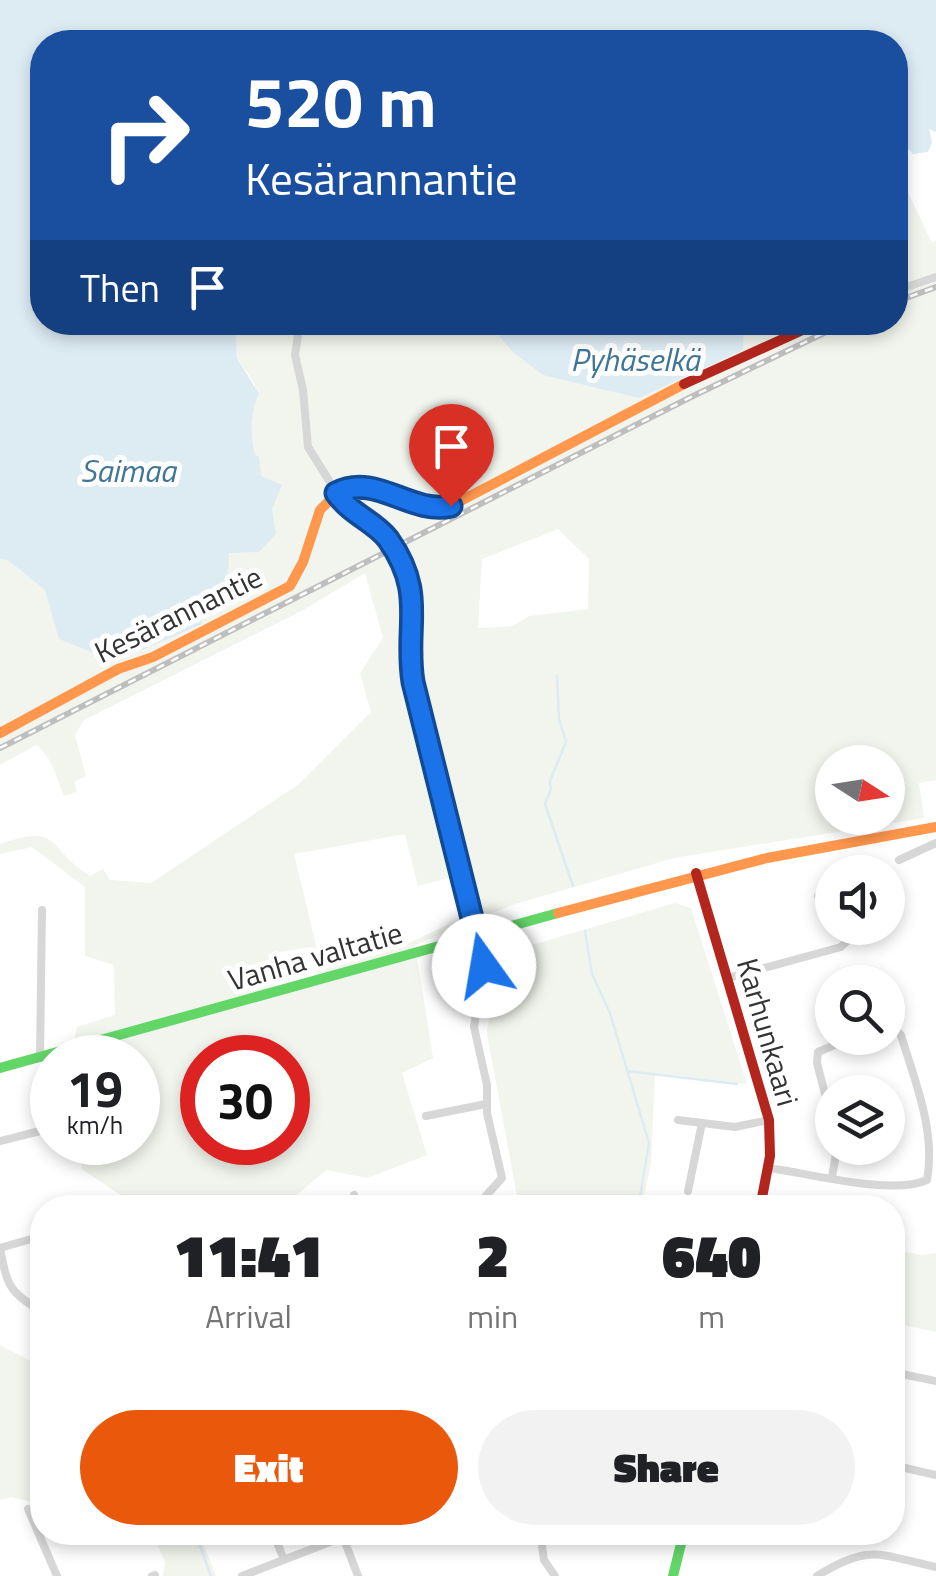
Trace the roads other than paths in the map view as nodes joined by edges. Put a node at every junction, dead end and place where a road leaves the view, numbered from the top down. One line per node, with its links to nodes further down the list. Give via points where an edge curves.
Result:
1 (936, 277): 2 (street)
2 (908, 287)
3 (298, 335): 5 (street, via 308,446)
4 (791, 335): 5 (street, via 451,506 428,508 368,486)
5 (336, 493): 6 (street, Kesärannantie, via 316,514 290,586); 12 (street, via 387,538 410,584 413,682)
6 (0, 732)
7 (936, 827): 10 (street, Vanha valtatie)
8 (936, 843): 9 (street)
9 (905, 858)
10 (696, 873): 12 (street, Vanha valtatie); 14 (street, Karhunkaari)
11 (42, 910): 15 (street)
12 (476, 936): 16 (street, Vanha valtatie); 20 (street, via 484,966 474,1027)
13 (844, 945): 14 (street)
14 (728, 978): 23 (street, Karhunkaari)
15 (40, 1035)
16 (122, 1035)
17 (905, 1049): 29 (street, via 926,1120 927,1180 874,1185)
18 (30, 1060): 19 (street, Vanha valtatie)
19 (0, 1068)
20 (486, 1104): 21 (street); 31 (street, via 502,1178)
21 (426, 1116)
22 (678, 1120): 24 (street)
23 (768, 1120): 24 (street, via 744,1127); 28 (street, Karhunkaari)
24 (702, 1123): 30 (street)
25 (30, 1134): 26 (street)
26 (0, 1142)
27 (834, 1165): 29 (street)
28 (768, 1168): 29 (street); 32 (street, Karhunkaari)
29 (832, 1177)
30 (688, 1191)
31 (487, 1195)
32 (763, 1195)
33 (30, 1239): 34 (street)
34 (0, 1248): 35 (street, via 5,1276 16,1296)
35 (30, 1304)
36 (905, 1375): 37 (street)
37 (936, 1381)
38 (905, 1468): 39 (street)
39 (936, 1475)
40 (28, 1509): 41 (street)
41 (30, 1514)
42 (44, 1545): 50 (street)
43 (278, 1545): 48 (street)
44 (322, 1545): 48 (street)
45 (346, 1545): 52 (street)
46 (542, 1545): 53 (street)
47 (681, 1545): 54 (street)
48 (284, 1560): 51 (street)
49 (936, 1567): 55 (street, via 863,1553)
50 (57, 1576)
51 (242, 1576)
52 (358, 1576)
53 (555, 1576)
54 (673, 1576)
55 (817, 1576)

